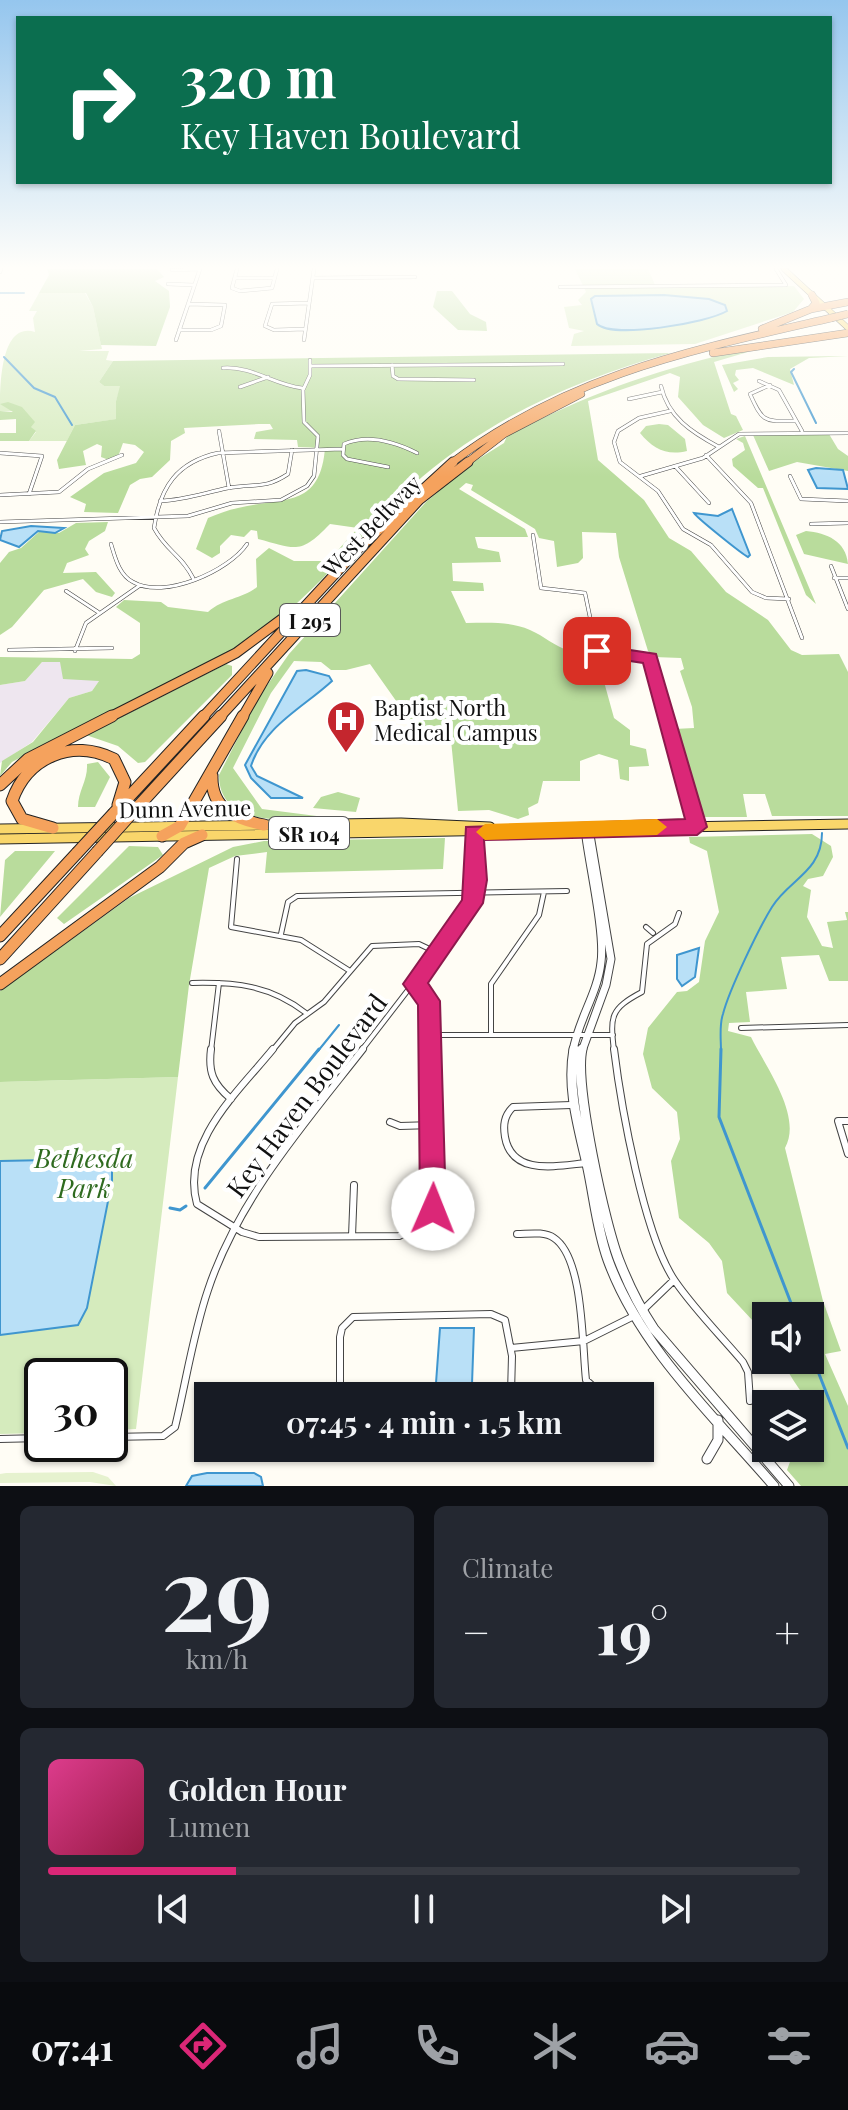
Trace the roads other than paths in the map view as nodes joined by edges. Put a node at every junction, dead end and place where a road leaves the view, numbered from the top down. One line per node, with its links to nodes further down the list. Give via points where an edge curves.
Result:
1 (730, 338): 5 (highway)
2 (748, 338): 5 (highway, West Beltway / I 295)
3 (766, 338): 6 (highway, West Beltway / I 295)
4 (810, 338): 6 (highway)
5 (703, 348): 51 (highway, West Beltway / I 295, via 585,385 502,426 422,484)
6 (713, 353): 60 (highway, West Beltway / I 295, via 590,390 489,444 419,500)
7 (310, 360): 10 (street)
8 (563, 364): 9 (street)
9 (392, 365): 10 (street); 13 (street, via 398,379)
10 (311, 366): 17 (street)
11 (223, 368): 12 (street, via 252,367)
12 (268, 377): 16 (street); 17 (street, via 282,386)
13 (474, 380)
14 (759, 381): 15 (street)
15 (770, 385): 20 (street, via 779,390); 20 (street, via 750,394 760,417)
16 (240, 387)
17 (303, 388): 25 (street, via 304,422 318,436)
18 (629, 399): 19 (street, via 662,389)
19 (670, 411): 24 (street); 36 (street, via 639,418 615,436 620,462)
20 (796, 422): 22 (street)
21 (219, 431): 29 (street)
22 (801, 433): 23 (street); 24 (street, via 743,433)
23 (848, 433)
24 (719, 447): 32 (street)
25 (317, 449): 26 (street); 27 (street); 43 (street, via 314,476 281,500)
26 (343, 449): 30 (street, via 346,442 356,440); 34 (street, via 347,459)
27 (292, 450): 29 (street); 37 (street, via 282,481)
28 (0, 453): 38 (street, via 42,454)
29 (223, 453): 37 (street); 40 (street, via 187,463 164,488)
30 (417, 453)
31 (122, 455): 38 (street, via 88,469 59,492)
32 (706, 455): 33 (street); 57 (street, via 751,503)
33 (675, 466): 36 (street); 42 (street)
34 (388, 467)
35 (790, 476): 41 (street, via 801,499)
36 (640, 477): 57 (street, via 662,496 683,529 711,545 752,592)
37 (229, 488): 40 (street, via 188,500)
38 (29, 494): 39 (street)
39 (0, 495)
40 (160, 501): 43 (street)
41 (848, 501)
42 (709, 503)
43 (156, 517): 44 (street); 52 (street, via 159,542 184,559)
44 (0, 523)
45 (848, 523): 46 (street)
46 (811, 524)
47 (533, 535): 70 (street, via 541,588 585,593 597,651 650,658)
48 (111, 544): 55 (street, via 121,570)
49 (247, 544): 52 (street, via 230,566)
50 (831, 566): 53 (street)
51 (335, 574): 66 (highway, via 252,643 35,755); 67 (highway, West Beltway / I 295)
52 (193, 578): 55 (street)
53 (834, 578): 54 (street); 58 (street)
54 (848, 578)
55 (139, 586): 59 (street)
56 (66, 591): 59 (street)
57 (789, 599): 61 (street)
58 (848, 609)
59 (98, 612): 64 (street, via 86,623)
60 (306, 624): 65 (highway, via 257,688); 90 (highway, West Beltway / I 295, bridge)
61 (802, 638)
62 (112, 648): 64 (street)
63 (9, 650): 64 (street)
64 (75, 651)
65 (216, 763): 69 (highway, via 210,786 218,806); 75 (highway)
66 (0, 785)
67 (114, 812): 71 (highway, via 125,785 120,766 96,750 64,751 30,769 12,801 25,821); 88 (highway, West Beltway / I 295, bridge)
68 (848, 824): 70 (main road, Dunn Avenue / SR 104)
69 (264, 825): 73 (main road, Dunn Avenue / SR 104, via 401,823); 75 (main road, Dunn Avenue / SR 104)
70 (697, 827): 74 (main road, Dunn Avenue / SR 104)
71 (53, 828): 72 (main road, Dunn Avenue / SR 104); 75 (main road, Dunn Avenue / SR 104)
72 (0, 829)
73 (474, 829): 74 (main road, Dunn Avenue / SR 104); 76 (main road, Dunn Avenue / SR 104); 83 (street, Key Haven Boulevard)
74 (589, 829): 101 (street, via 611,959 608,977)
75 (180, 831): 76 (main road, Dunn Avenue / SR 104); 77 (highway); 79 (highway)
76 (202, 835): 79 (highway)
77 (162, 836): 78 (main road, Dunn Avenue)
78 (0, 839)
79 (173, 852): 94 (highway, via 160,867)
80 (237, 859): 87 (street, via 231,927)
81 (567, 891): 82 (street)
82 (544, 892): 83 (street); 99 (street, via 543,907 492,980)
83 (475, 893): 87 (street, via 291,899); 89 (street, Key Haven Boulevard, via 465,917)
84 (679, 913): 86 (street, via 675,924)
85 (646, 927): 86 (street)
86 (653, 933): 102 (street, via 646,946 644,987 615,1009)
87 (281, 934): 91 (street, via 314,947)
88 (0, 936)
89 (438, 953): 91 (street, via 423,944 376,945); 95 (street, Key Haven Boulevard)
90 (0, 959)
91 (350, 971): 96 (street, via 324,1002)
92 (192, 983): 93 (street)
93 (219, 983): 96 (street, via 268,988); 103 (street, via 209,1068 216,1086)
94 (0, 984)
95 (414, 984): 100 (street, via 428,997); 112 (street, Key Haven Boulevard, via 265,1177)
96 (306, 1013): 103 (street)
97 (848, 1025): 98 (street)
98 (741, 1028)
99 (491, 1034): 100 (street); 101 (street)
100 (430, 1035): 107 (street)
101 (580, 1035): 102 (street); 104 (street, via 570,1071); 109 (street, via 579,1075)
102 (613, 1035): 116 (street, via 620,1096 654,1234)
103 (231, 1099): 112 (street, via 206,1136 194,1193 200,1208)
104 (574, 1105): 109 (street); 109 (street, via 513,1107 505,1115 509,1156 518,1163)
105 (848, 1121): 108 (street, via 838,1121)
106 (390, 1122): 107 (street)
107 (433, 1125): 111 (street, via 435,1198)
108 (848, 1154)
109 (590, 1162): 117 (street, via 611,1269)
110 (354, 1185): 115 (street)
111 (425, 1224): 114 (street); 115 (street, via 399,1236)
112 (235, 1228): 115 (street, via 259,1237); 125 (street, Key Haven Boulevard, via 201,1313 175,1427 163,1436)
113 (517, 1234): 118 (street, via 551,1236 563,1247)
114 (435, 1235)
115 (352, 1236)
116 (674, 1280): 117 (street); 123 (street, via 743,1362)
117 (638, 1314): 118 (street); 124 (street); 130 (street)
118 (584, 1341): 119 (street); 122 (street)
119 (511, 1348): 120 (street, via 505,1320 491,1314 353,1317 340,1337); 121 (street)
120 (340, 1382)
121 (511, 1382)
122 (588, 1382)
123 (750, 1401)
124 (718, 1420): 128 (street, via 718,1440); 129 (street)
125 (128, 1437)
126 (24, 1438): 127 (street)
127 (0, 1439)
128 (707, 1459)
129 (774, 1486)
130 (789, 1486)

